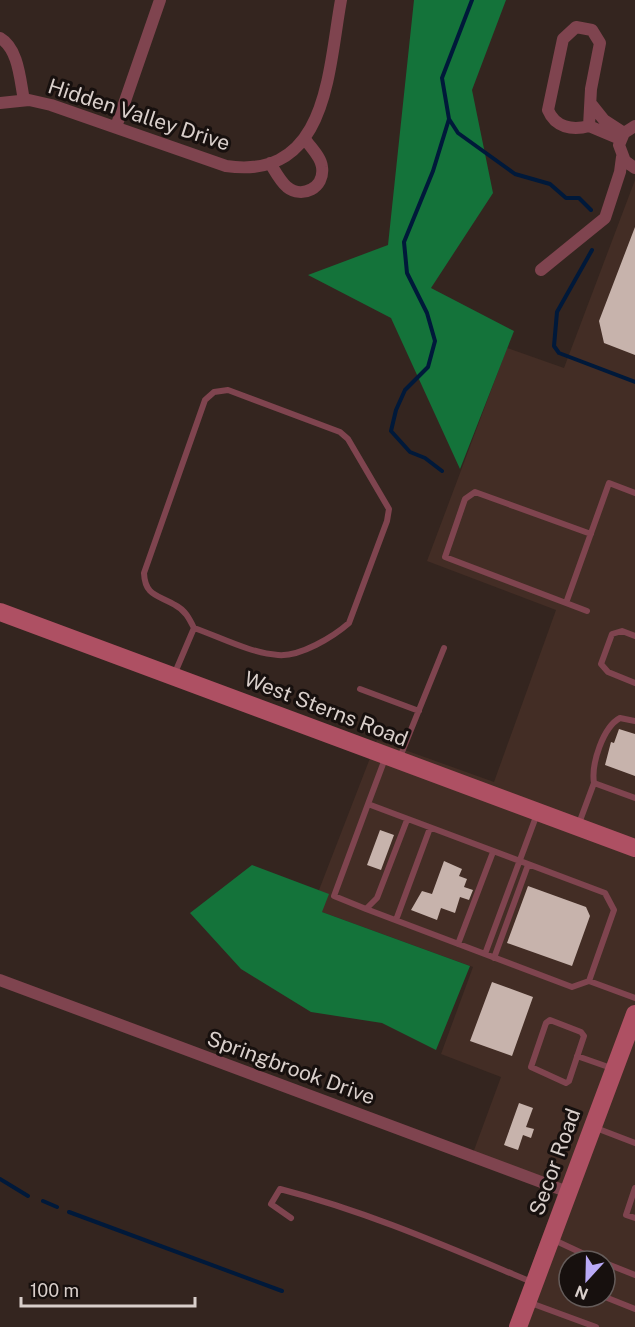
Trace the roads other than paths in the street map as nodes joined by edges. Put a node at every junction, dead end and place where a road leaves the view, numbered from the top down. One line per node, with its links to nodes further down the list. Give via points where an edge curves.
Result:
1 (160, 0): 8 (street)
2 (341, 0): 10 (street, Hidden Valley Drive, via 324,96)
3 (0, 38): 4 (street, Hidden Valley Drive, via 14,53)
4 (24, 100): 5 (street, Hidden Valley Drive); 8 (street, Hidden Valley Drive)
5 (0, 104)
6 (592, 105): 7 (street); 7 (street, via 591,89 600,43 592,30 576,27 563,39 548,110 558,125); 9 (street, via 604,120)
7 (589, 126): 9 (street)
8 (116, 127): 12 (street, Hidden Valley Drive, via 226,166)
9 (626, 133): 11 (street)
10 (305, 139): 12 (street, Hidden Valley Drive, via 290,153); 12 (street, via 323,170 320,181 311,190 299,192 288,188)
11 (622, 158): 13 (street); 14 (street, via 606,218)
12 (270, 163)
13 (635, 168)
14 (541, 270)
15 (635, 493): 16 (lane, via 609,483)
16 (591, 534): 17 (lane); 17 (lane, via 475,492 465,499 445,557)
17 (566, 603): 18 (lane)
18 (587, 611)
19 (0, 612): 23 (main road, West Sterns Road)
20 (194, 628): 20 (lane, via 279,656 297,653 349,623 389,509 340,432 228,390 214,392 205,400 144,573 144,585 152,595 187,614); 23 (lane)
21 (635, 636): 24 (lane, via 612,634 601,664 608,672)
22 (444, 648): 26 (lane)
23 (174, 676): 28 (main road, West Sterns Road)
24 (635, 683)
25 (360, 689): 26 (lane)
26 (419, 711): 28 (lane)
27 (635, 721): 29 (lane, via 620,718 609,726 592,772)
28 (393, 758): 31 (lane); 32 (main road, West Sterns Road)
29 (594, 783): 30 (lane); 34 (lane)
30 (635, 798)
31 (368, 804): 33 (lane); 40 (lane, via 334,896)
32 (538, 812): 34 (main road, West Sterns Road); 38 (lane)
33 (407, 820): 35 (lane); 40 (lane, via 377,898)
34 (578, 827): 36 (main road, West Sterns Road)
35 (430, 828): 37 (lane); 41 (lane)
36 (635, 848)
37 (493, 852): 38 (lane); 42 (lane)
38 (520, 861): 39 (lane); 43 (lane)
39 (528, 865): 44 (lane); 46 (lane, via 605,893 614,910)
40 (366, 909): 41 (lane)
41 (396, 920): 42 (lane)
42 (458, 944): 43 (lane)
43 (484, 954): 44 (lane)
44 (494, 958): 46 (lane, via 572,987)
45 (0, 980): 54 (street, Springbrook Drive)
46 (589, 981): 47 (lane)
47 (635, 998)
48 (635, 1014): 50 (main road, Secor Road)
49 (578, 1056): 49 (lane, via 566,1083 531,1067 550,1020 581,1032 584,1036); 50 (lane)
50 (614, 1069): 51 (main road, Secor Road)
51 (592, 1127): 52 (lane); 54 (main road, Secor Road)
52 (635, 1143)
53 (635, 1188): 56 (lane, via 626,1215)
54 (568, 1192): 57 (main road, Secor Road)
55 (291, 1218): 61 (lane, via 271,1204 280,1189 403,1227)
56 (635, 1218)
57 (550, 1239): 58 (lane); 61 (main road, Secor Road)
58 (570, 1249)
59 (617, 1268): 60 (lane)
60 (635, 1275)
61 (534, 1283): 62 (main road, Secor Road)
62 (528, 1302): 65 (main road, Secor Road); 66 (lane)
63 (617, 1302): 64 (lane)
64 (635, 1309)
65 (518, 1327)
66 (596, 1327)

